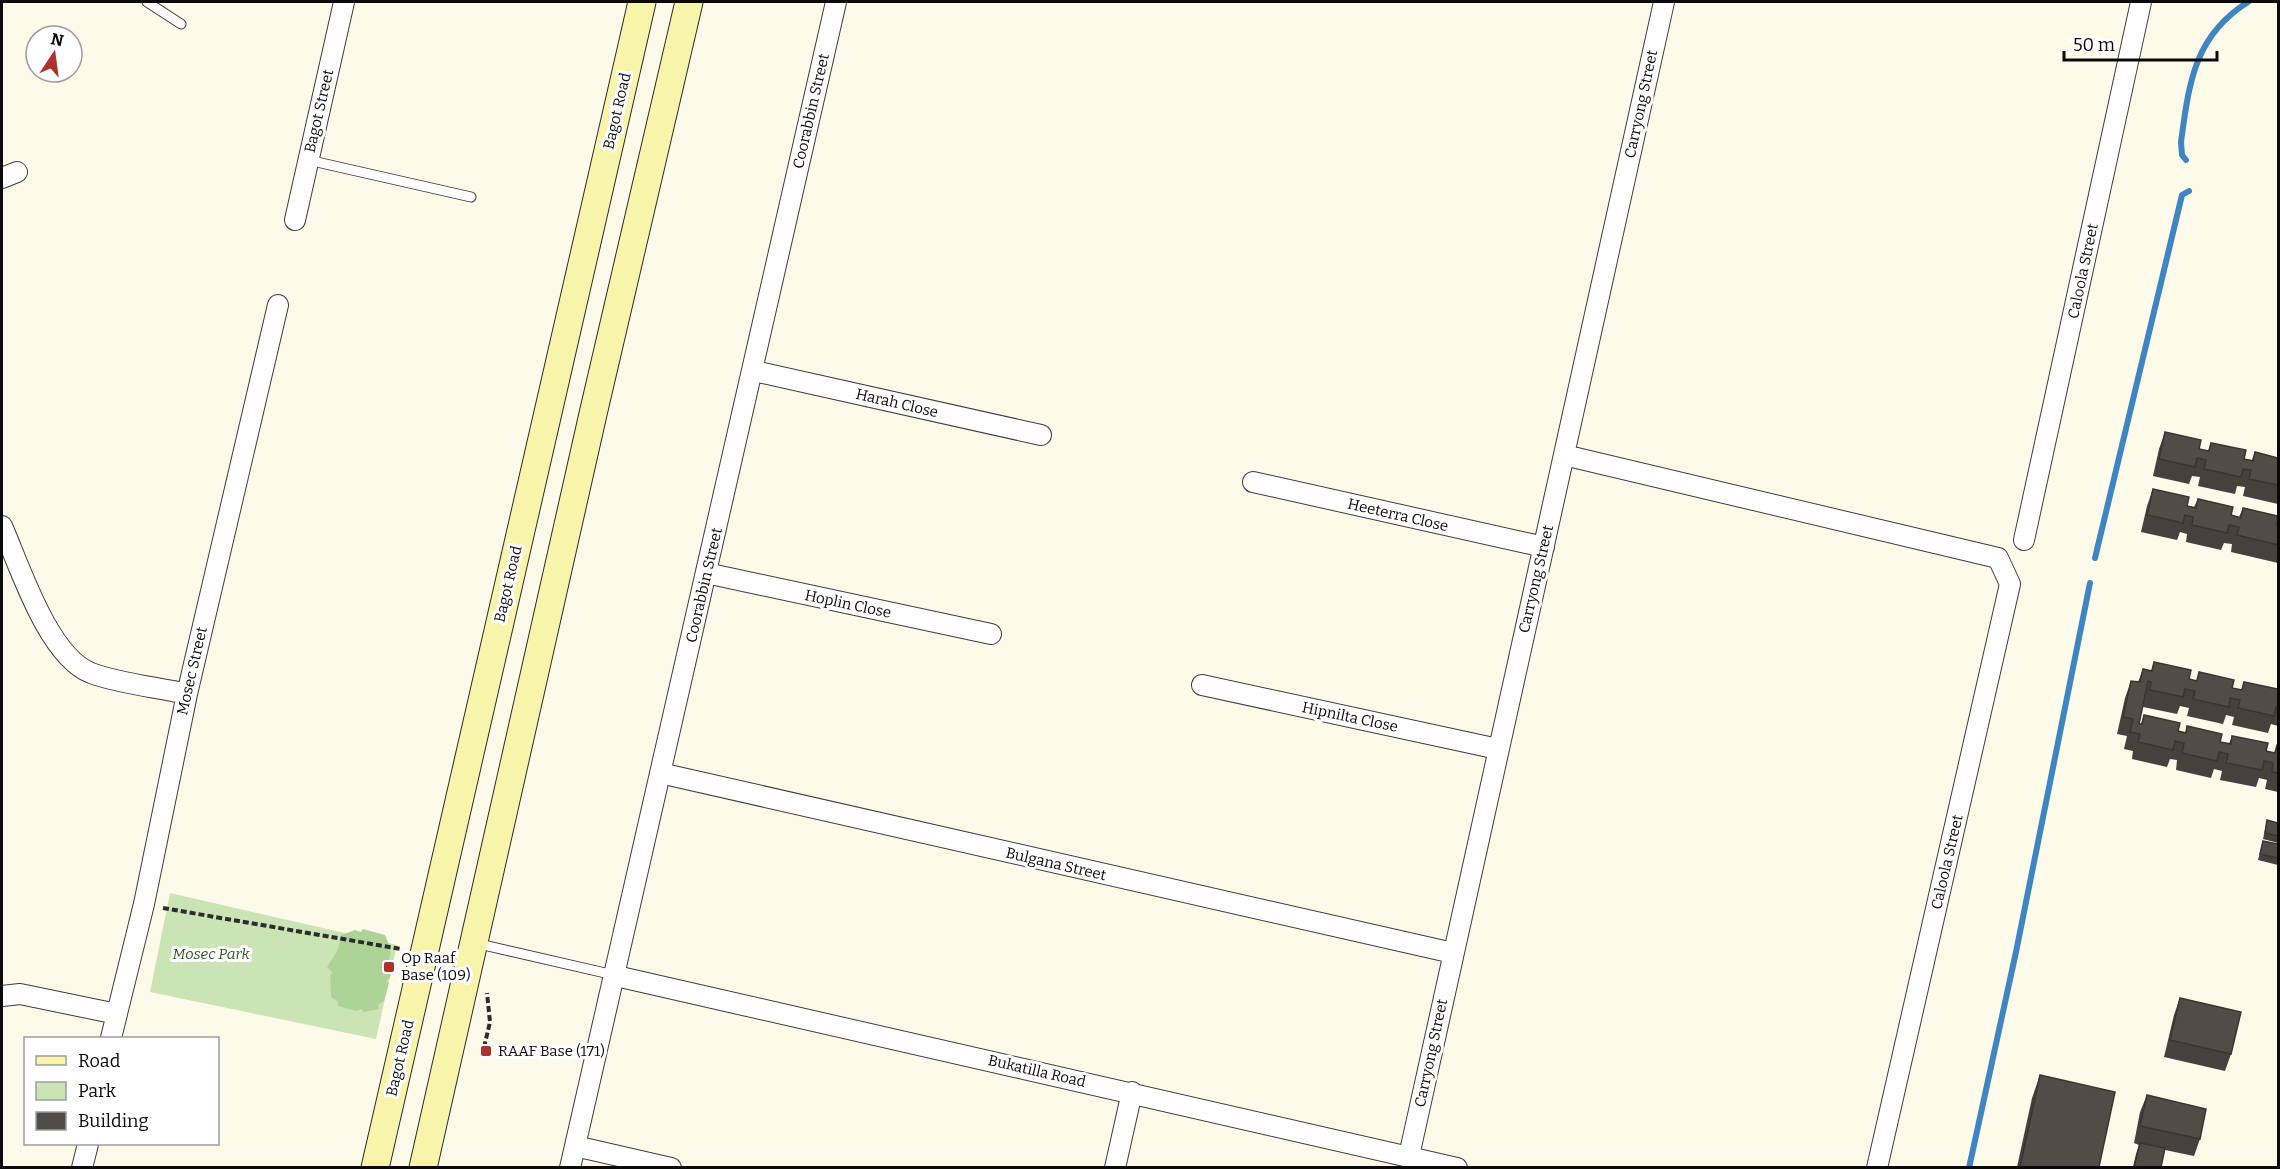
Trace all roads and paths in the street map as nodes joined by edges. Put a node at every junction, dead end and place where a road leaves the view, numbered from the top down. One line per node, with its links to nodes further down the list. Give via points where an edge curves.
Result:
1 (147, 2): 8 (lane)
2 (344, 2): 9 (street, Bagot Street)
3 (642, 2): 41 (main road, Bagot Road)
4 (689, 2): 27 (main road)
5 (836, 2): 13 (street, Coorabbin Street)
6 (1664, 2): 15 (street, Carryong Street)
7 (2141, 2): 18 (street, Caloola Street)
8 (182, 24)
9 (308, 160): 10 (lane); 11 (street, Bagot Street)
10 (471, 197)
11 (295, 220)
12 (278, 305): 23 (street, Mosec Street)
13 (754, 371): 14 (street, Harah Close); 20 (street, Coorabbin Street)
14 (1041, 435)
15 (1564, 455): 19 (street, Carryong Street); 47 (street, Caloola Street, via 1998,558 2010,584)
16 (1253, 482): 19 (street, Heeterra Close)
17 (2, 526): 23 (street, via 50,634 74,664 91,673)
18 (2024, 540)
19 (1544, 547): 24 (street, Carryong Street)
20 (706, 573): 21 (street, Hoplin Close); 25 (street, Coorabbin Street)
21 (991, 634)
22 (1202, 685): 24 (street, Hipnilta Close)
23 (187, 694): 26 (street, Mosec Street)
24 (1498, 749): 29 (street, Carryong Street)
25 (660, 773): 29 (street, Bulgana Street); 30 (street, Coorabbin Street)
26 (144, 904): 28 (path); 33 (street, Mosec Street)
27 (473, 943): 30 (lane); 42 (main road)
28 (402, 949)
29 (1452, 953): 39 (street, Carryong Street)
30 (616, 976): 36 (street, Bukatilla Road); 38 (street, Coorabbin Street)
31 (487, 990): 35 (path, via 490,1022)
32 (2, 996): 33 (street, via 20,994)
33 (117, 1014): 34 (street, Mosec Street)
34 (111, 1037)
35 (482, 1056)
36 (1132, 1092): 39 (street, Bukatilla Road); 45 (street)
37 (87, 1145): 40 (street)
38 (575, 1146): 43 (street, Coorabbin Street); 44 (street)
39 (1409, 1156): 46 (street, Bukatilla Road)
40 (82, 1167)
41 (375, 1167)
42 (423, 1167)
43 (570, 1167)
44 (671, 1167)
45 (1114, 1167)
46 (1457, 1167)
47 (1877, 1167)

